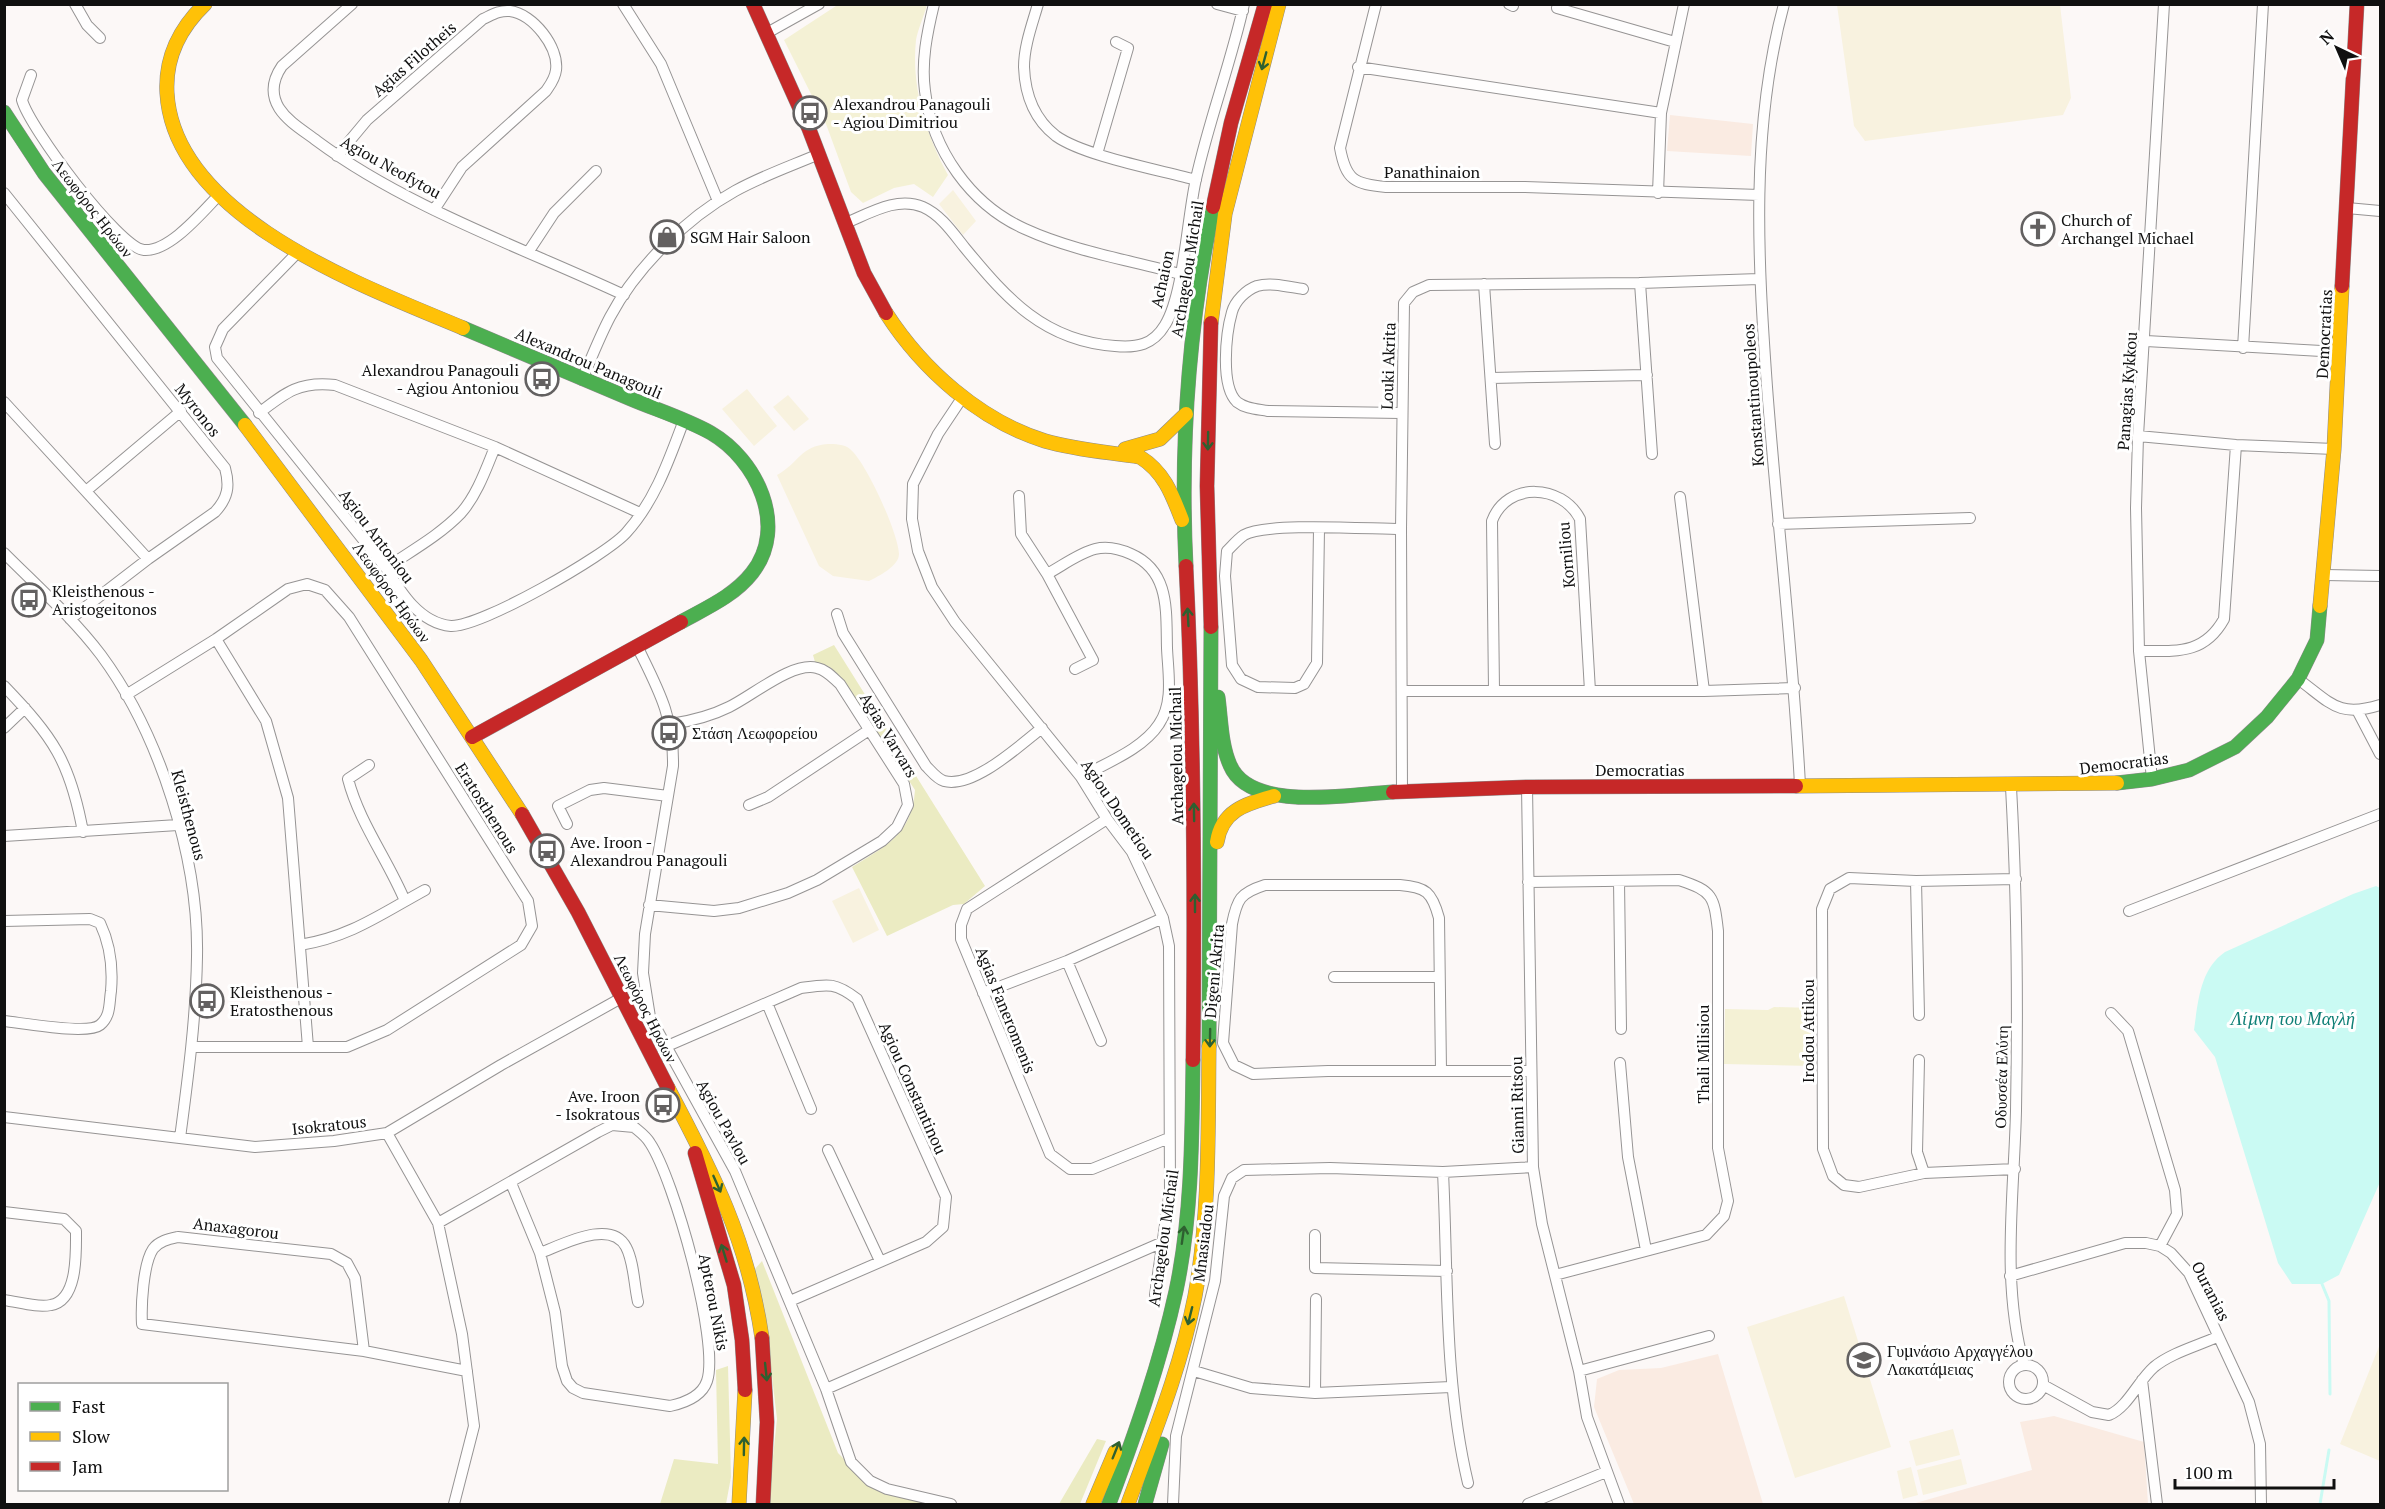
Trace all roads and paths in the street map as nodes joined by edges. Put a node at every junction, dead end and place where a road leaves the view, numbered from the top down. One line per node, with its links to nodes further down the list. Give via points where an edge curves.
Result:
1 (75, 4): 22 (street)
2 (205, 4): 36 (main road, Alexandrou Panagouli, via 182,32 169,63 165,88 171,130 180,149)
3 (352, 4): 31 (street, Agiou Neofytou, via 282,66 273,83 275,99 287,117)
4 (623, 4): 38 (street, via 665,73)
5 (753, 4): 21 (main road)
6 (819, 4): 21 (street)
7 (934, 4): 45 (street, via 926,36 925,91 938,139 976,197 1004,218 1050,240)
8 (1038, 4): 30 (street, via 1024,66 1030,100 1036,114 1058,137)
9 (1217, 4): 19 (street)
10 (1265, 4): 54 (main road, Archagelou Michail, via 1219,174)
11 (1279, 4): 58 (main road, Archagelou Michail, one-way to 58, via 1225,214 1211,324)
12 (1292, 4): 58 (main road, via 1258,129 1227,271)
13 (1376, 4): 25 (street, Panathinaion)
14 (1684, 4): 24 (street)
15 (1784, 4): 37 (street, Konstantinoupoleos, via 1766,91)
16 (2164, 4): 51 (street, Panagias Kykkou)
17 (2263, 4): 52 (street)
18 (2357, 4): 39 (main road, Democratias)
19 (1247, 7): 33 (street, Achaion); 54 (main road, via 1202,210 1186,332)
20 (1557, 8): 24 (street)
21 (767, 33): 29 (main road)
22 (100, 38)
23 (1116, 42): 30 (street, via 1128,48)
24 (1675, 42): 28 (street)
25 (1358, 67): 28 (street); 35 (street, Panathinaion, via 1340,148 1351,178 1366,185)
26 (31, 75): 36 (street, via 22,100 31,121 117,233 134,247 155,249 165,244)
27 (4, 112): 110 (main road, Λεωφόρος Ηρώων, via 44,173 354,566)
28 (1661, 113): 35 (street)
29 (819, 154): 38 (street, via 762,177); 42 (main road)
30 (1097, 154): 33 (street)
31 (337, 156): 40 (street, Agiou Neofytou); 40 (street, Agias Filotheis, via 367,120 483,19 502,11 524,17 550,45 556,70 553,81 462,167)
32 (596, 171): 43 (street, via 554,213)
33 (1196, 180): 45 (street, Achaion)
34 (4, 193): 61 (street, Myronos)
35 (1658, 193): 37 (street, Panathinaion)
36 (220, 194): 44 (main road, Alexandrou Panagouli)
37 (1759, 195): 46 (street, Konstantinoupoleos)
38 (718, 201): 50 (street, via 675,237)
39 (2347, 208): 41 (street); 53 (main road, Democratias)
40 (434, 210): 43 (street, Agiou Neofytou)
41 (2380, 211)
42 (846, 223): 45 (street, Achaion, via 891,204 924,208 939,218 1024,313 1083,342 1102,345 1134,347 1157,337 1173,310); 59 (main road, via 865,274 894,322 936,374)
43 (529, 251): 50 (street, Agiou Neofytou)
44 (298, 252): 57 (main road, Alexandrou Panagouli, via 354,282); 62 (street, Agiou Antoniou, via 231,319 215,347 221,366)
45 (1180, 274)
46 (1759, 279): 47 (street, Louki Akrita); 78 (street, Konstantinoupoleos)
47 (1640, 283): 48 (street, Louki Akrita); 55 (street)
48 (1484, 284): 56 (street); 63 (street, Louki Akrita, via 1430,285 1413,292 1404,303)
49 (1303, 289): 63 (street, via 1256,286 1239,300 1232,312 1226,374 1228,389 1235,400 1246,408 1268,411)
50 (624, 296): 57 (street, via 610,317)
51 (2146, 341): 52 (street); 66 (street, Panagias Kykkou)
52 (2243, 348): 53 (street)
53 (2339, 352): 70 (main road, Democratias)
54 (1190, 359): 64 (main road, Archagelou Michail)
55 (1647, 375): 56 (street); 72 (street)
56 (1491, 378): 67 (street)
57 (582, 380): 65 (main road, Alexandrou Panagouli)
58 (1209, 383): 93 (main road, Archagelou Michail, one-way to 93, via 1207,486)
59 (962, 398): 71 (main road, via 1030,436); 108 (street, Agiou Dometiou, via 938,434 913,484 912,519 918,552 932,587 955,622)
60 (4, 402): 73 (street)
61 (180, 411): 73 (street); 83 (street, Myronos, via 225,468 227,494 215,512)
62 (259, 413): 69 (street, via 301,386 335,385); 84 (street, Agiou Antoniou)
63 (1401, 413): 81 (street, Louki Akrita)
64 (1185, 414): 71 (main road, via 1152,445); 79 (main road, Archagelou Michail)
65 (684, 420): 76 (street, Agiou Antoniou, via 660,484); 91 (main road, Alexandrou Panagouli, via 711,433 748,465 764,502 767,530 763,550 754,569 727,596)
66 (2138, 436): 68 (street); 92 (street, Panagias Kykkou)
67 (1495, 444)
68 (2236, 445): 70 (street); 92 (street, via 2224,619 2216,634 2200,646 2177,651)
69 (495, 447): 76 (street); 84 (street, via 462,512)
70 (2334, 449): 86 (main road, Democratias)
71 (1107, 452): 79 (main road, via 1140,457 1164,475)
72 (1652, 454)
73 (86, 491): 83 (street)
74 (1019, 496): 85 (street, via 1022,534)
75 (1680, 497): 101 (street)
76 (640, 513): 84 (street, Agiou Antoniou, via 601,554 477,621 452,626 434,621 406,600)
77 (1970, 518): 78 (street)
78 (1778, 524): 97 (street, Konstantinoupoleos)
79 (1184, 525): 189 (main road, Archagelou Michail, one-way to 79, via 1176,1290 1191,1174 1195,870)
80 (1319, 529): 80 (street, via 1260,529 1242,536 1227,551 1225,576 1232,665 1241,679 1258,687 1304,684 1317,663); 81 (street)
81 (1401, 529): 99 (street, Louki Akrita)
82 (4, 553): 89 (street, Kleisthenous)
83 (148, 559): 89 (street, Myronos)
84 (386, 568)
85 (1047, 574): 94 (street, via 1093,660); 113 (street, via 1094,549 1123,550 1148,565 1165,595 1168,706 1153,733)
86 (2325, 575): 87 (street); 95 (main road, Democratias, via 2317,640)
87 (2380, 576)
88 (837, 614): 108 (street, via 843,633 926,766 944,781 963,782)
89 (70, 619): 102 (street, Kleisthenous, via 102,657)
90 (216, 639): 102 (street, Eratosthenous); 139 (street, via 266,721 288,798); 152 (street, Eratosthenous, via 288,589 307,584 325,590 349,617 528,901 532,926 521,945 387,1030 346,1047)
91 (637, 646): 106 (street, Agiou Pavlou); 110 (main road, Alexandrou Panagouli)
92 (2139, 651): 114 (street, Panagias Kykkou)
93 (1212, 662): 120 (main road, Democratias, via 1227,762 1236,779 1250,789); 128 (main road, Archagelou Michail)
94 (1075, 669)
95 (2298, 679): 105 (street, via 2336,707); 114 (main road, Democratias, via 2267,717 2235,747 2189,770)
96 (4, 686): 104 (street)
97 (1795, 688): 101 (street); 115 (street, Konstantinoupoleos)
98 (1494, 690): 99 (street); 100 (street); 100 (street, Korniliou, via 1492,521 1513,495 1536,492 1565,499 1580,519)
99 (1402, 691): 118 (street, Louki Akrita)
100 (1590, 691): 101 (street)
101 (1704, 691)
102 (126, 695): 125 (street, Kleisthenous, via 168,783)
103 (2380, 705): 105 (street)
104 (25, 708): 107 (street); 126 (street, via 41,725 67,767)
105 (2358, 712): 111 (street)
106 (671, 724): 109 (street, Agias Varvars, via 729,708 795,669 816,667 840,684); 119 (street, Agiou Pavlou, via 673,766)
107 (4, 728)
108 (1042, 728): 113 (street, Agiou Dometiou)
109 (869, 730): 121 (street, via 768,797); 135 (street, Agias Varvars, via 904,784 908,805 897,827 882,841 816,880 750,905 714,910)
110 (472, 737): 144 (main road, Λεωφόρος Ηρώων, via 533,833)
111 (2380, 754)
112 (369, 765): 134 (street, via 348,779 354,802)
113 (1081, 777): 123 (street, Agiou Dometiou)
114 (2152, 780): 117 (main road, Democratias)
115 (1800, 785): 116 (main road, Democratias); 117 (main road, Democratias)
116 (1527, 787): 118 (main road, Democratias); 132 (street, Gianni Ritsou)
117 (2011, 787): 129 (street, Οδυσσέα Ελύτη)
118 (1402, 793): 120 (main road, Democratias)
119 (668, 796): 124 (street, via 617,788 590,790 558,806); 135 (street, Agiou Pavlou)
120 (1274, 796): 128 (main road, Democratias, via 1240,806 1222,819 1217,829)
121 (749, 805)
122 (2380, 814): 136 (street)
123 (1107, 819): 137 (street, Agiou Dometiou, via 1132,852); 143 (street, Agias Faneromenis, via 967,909 961,939)
124 (567, 824)
125 (178, 825): 126 (street); 151 (street, Kleisthenous, via 194,898 197,956)
126 (83, 832): 127 (street)
127 (4, 836)
128 (1214, 871): 190 (main road, Archagelou Michail, one-way to 190, via 1208,1176 1195,1295)
129 (2016, 879): 131 (street, Irodou Attikou); 166 (street, Οδυσσέα Ελύτη)
130 (1619, 881): 132 (street, Thali Milisiou); 149 (street); 175 (street, Thali Milisiou, via 1679,880 1700,887 1715,902 1718,931 1718,1148 1728,1201 1724,1216 1706,1235)
131 (1916, 881): 147 (street); 168 (street, Irodou Attikou, via 1849,878 1830,889 1822,909 1823,1149 1833,1176 1844,1185 1859,1187)
132 (1528, 882): 157 (street, Gianni Ritsou)
133 (425, 890): 134 (street)
134 (405, 901): 139 (street, via 368,924 329,940)
135 (649, 905): 153 (street, Agiou Pavlou, via 645,994 650,1017)
136 (2129, 911)
137 (1163, 918): 140 (street); 163 (street, Agiou Dometiou, via 1169,946)
138 (4, 921): 148 (street, via 90,919 100,923 112,976 108,1015 99,1026 85,1029)
139 (300, 945): 152 (street)
140 (1067, 961): 143 (street); 150 (street)
141 (1334, 977): 142 (street)
142 (1439, 977): 156 (street, Digeni Akrita); 156 (street, Digeni Akrita, via 1439,918 1434,899 1419,887 1265,885 1251,889 1236,904 1232,924 1224,1044 1234,1065 1253,1074)
143 (983, 993): 163 (street, Agias Faneromenis, via 1050,1154 1070,1169 1092,1169)
144 (622, 997): 160 (main road, Λεωφόρος Ηρώων); 161 (street, Isokratous)
145 (767, 1003): 153 (street, Agiou Constantinou); 158 (street); 177 (street, Agiou Constantinou, via 801,988 822,985 841,987 857,999 946,1197 943,1227 926,1242)
146 (2111, 1013): 174 (street, via 2128,1031 2175,1190 2177,1214)
147 (1918, 1015)
148 (4, 1021)
149 (1621, 1029)
150 (1101, 1041)
151 (192, 1047): 152 (street, Eratosthenous); 162 (street, Kleisthenous)
152 (308, 1047)
153 (665, 1047): 184 (street, Agiou Pavlou, via 735,1171)
154 (1919, 1060): 168 (street, via 1917,1152)
155 (1620, 1063): 175 (street, via 1628,1157)
156 (1441, 1070): 157 (street, Digeni Akrita)
157 (1531, 1071): 165 (street, Gianni Ritsou)
158 (811, 1109)
159 (4, 1117): 162 (street, Isokratous)
160 (691, 1132): 203 (main road, Λεωφόρος Ηρώων, one-way to 160, via 745,1376 734,1285); 204 (main road, Λεωφόρος Ηρώων, one-way to 204, via 728,1208 753,1283 767,1377)
161 (387, 1133): 162 (street, Isokratous, via 255,1147); 171 (street)
162 (180, 1138)
163 (1169, 1138): 173 (street, Agiou Dometiou, via 1170,1190)
164 (828, 1150): 177 (street)
165 (1533, 1167): 167 (street, Mnasiadou); 179 (street, Gianni Ritsou)
166 (2014, 1168): 168 (street, Irodou Attikou); 180 (street, Οδυσσέα Ελύτη)
167 (1443, 1172): 178 (street); 193 (street, Mnasiadou, via 1244,1170 1232,1178 1224,1196 1215,1281)
168 (1924, 1173)
169 (511, 1183): 171 (street, Apterou Nikis); 176 (street, Apterou Nikis); 176 (street, Apterou Nikis, via 612,1125 634,1127 644,1135 670,1189 700,1299 710,1359 706,1383 699,1392 670,1406 583,1393 573,1388 562,1366 555,1312)
170 (4, 1212): 183 (street, via 64,1220 76,1231 76,1246 70,1289 62,1302 49,1306)
171 (438, 1223): 192 (street)
172 (1315, 1235): 178 (street, via 1315,1268)
173 (1163, 1242): 181 (street, Agiou Dometiou); 198 (street)
174 (2160, 1246): 180 (street, via 2125,1243); 187 (street, Ouranias, via 2189,1273)
175 (1646, 1250): 179 (street, Thali Milisiou)
176 (540, 1253): 185 (street, via 599,1233 610,1233 621,1239 627,1249)
177 (880, 1261): 184 (street, Agiou Constantinou)
178 (1447, 1271): 197 (street)
179 (1555, 1275): 194 (street, Gianni Ritsou)
180 (2010, 1276): 191 (street, Οδυσσέα Ελύτη, via 2016,1336)
181 (1155, 1295)
182 (1316, 1299): 199 (street)
183 (4, 1300)
184 (790, 1301): 198 (street, Agiou Pavlou)
185 (638, 1302)
186 (1709, 1336): 194 (street)
187 (2217, 1337): 195 (street, via 2163,1360); 214 (street, Ouranias, via 2249,1402 2260,1444)
188 (364, 1351): 188 (street, Anaxagorou, via 142,1324 141,1300 152,1250 161,1242 178,1237 331,1254 347,1263 355,1278); 192 (street, Anaxagorou)
189 (1160, 1354): 206 (main road, one-way to 189, via 1134,1403); 207 (main road, Archagelou Michail)
190 (1178, 1365): 208 (main road, Archagelou Michail); 209 (main road, via 1168,1423)
191 (2024, 1365): 196 (street, via 2041,1373); 196 (street, via 2013,1372 2012,1392 2030,1399 2041,1391)
192 (467, 1371): 202 (street, via 474,1426)
193 (1194, 1371): 199 (street, via 1251,1388); 210 (street, Mnasiadou, via 1176,1436)
194 (1579, 1371): 200 (street, Gianni Ritsou, via 1587,1417)
195 (2142, 1380): 196 (street, via 2109,1415 2092,1412); 213 (street)
196 (2043, 1384)
197 (1451, 1387): 199 (street); 201 (street)
198 (826, 1389): 205 (street, Agiou Pavlou, via 851,1462 870,1481 887,1489)
199 (1315, 1393)
200 (1606, 1472): 211 (street); 212 (street, Gianni Ritsou)
201 (1468, 1483)
202 (454, 1504)
203 (739, 1504)
204 (763, 1504)
205 (951, 1504)
206 (1093, 1504)
207 (1110, 1504)
208 (1128, 1504)
209 (1145, 1504)
210 (1173, 1504)
211 (1528, 1504)
212 (1619, 1504)
213 (2157, 1504)
214 (2261, 1504)

